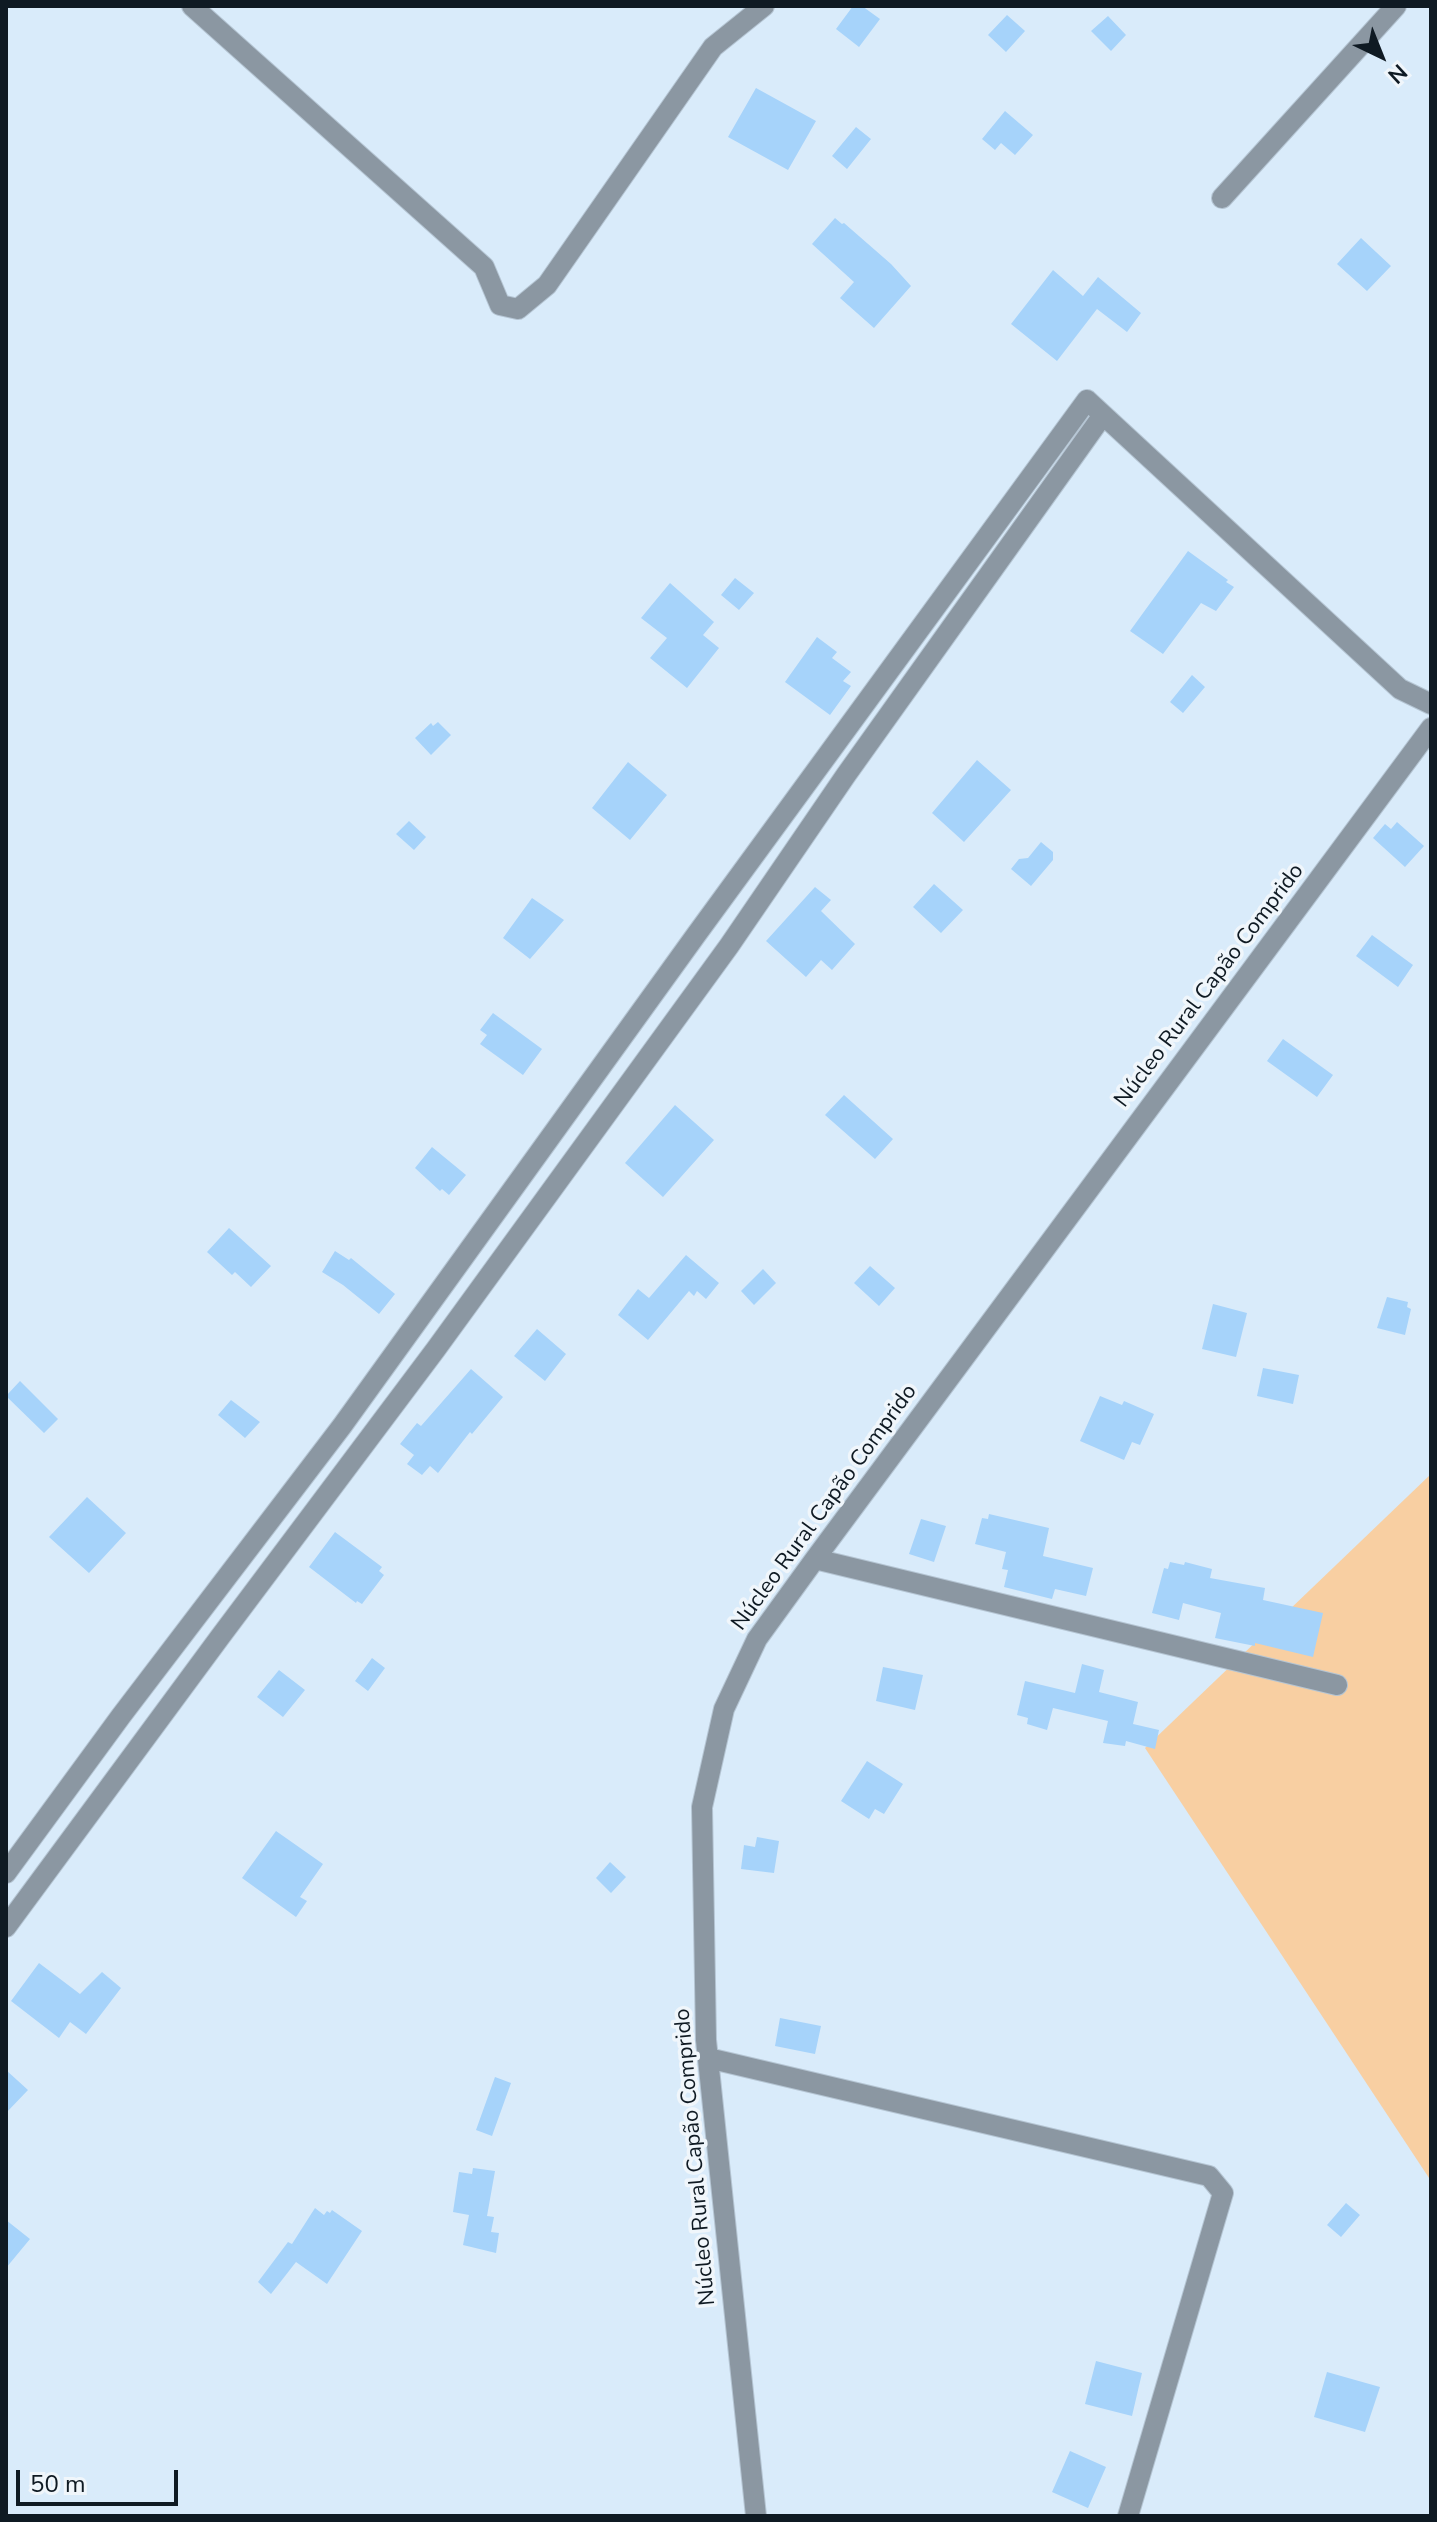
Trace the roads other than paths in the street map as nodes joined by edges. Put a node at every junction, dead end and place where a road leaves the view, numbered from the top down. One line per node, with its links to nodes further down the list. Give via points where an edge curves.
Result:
1 (192, 6): 2 (street, via 484,267 500,305 518,309 547,285 713,47)
2 (764, 6)
3 (1396, 6): 4 (street)
4 (1222, 198)
5 (1103, 415): 6 (street, via 1400,689); 8 (street, via 1087,400); 9 (street)
6 (1431, 704)
7 (1431, 728): 10 (street, Núcleo Rural Capão Comprido)
8 (623, 1035): 9 (street); 12 (street, via 342,1426)
9 (650, 1054): 13 (street)
10 (815, 1559): 11 (street); 16 (street, Núcleo Rural Capão Comprido, via 757,1639 724,1709 702,1807)
11 (1337, 1685)
12 (89, 1760): 13 (street); 14 (street)
13 (115, 1779): 15 (street)
14 (6, 1873)
15 (6, 1927)
16 (708, 2058): 17 (street, Núcleo Rural Capão Comprido); 18 (street, via 1209,2176 1223,2193)
17 (756, 2516)
18 (1128, 2516)

